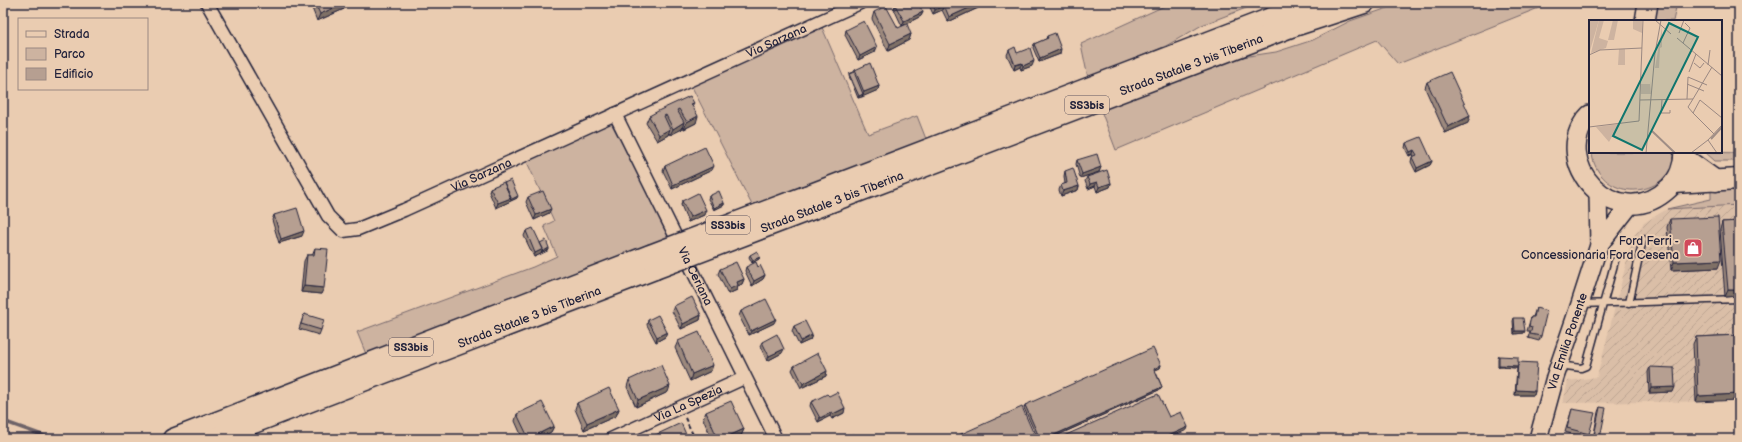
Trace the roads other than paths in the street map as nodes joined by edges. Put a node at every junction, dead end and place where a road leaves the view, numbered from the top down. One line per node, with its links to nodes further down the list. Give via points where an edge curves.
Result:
1 (207, 3): 7 (street, Via Sarzana, via 328,216 343,231 358,229 397,213)
2 (860, 3): 7 (street, Via Sarzana)
3 (1314, 3): 14 (highway, Strada Statale 3 bis Tiberina / SS3bis)
4 (1364, 3): 14 (highway, Strada Statale 3 bis Tiberina / SS3bis, via 1291,27)
5 (1648, 3): 6 (main road)
6 (1645, 20)
7 (615, 114): 25 (street, Via Ceriana)
8 (1589, 117): 13 (main road, via 1578,136 1577,154 1583,176)
9 (1684, 155): 11 (highway); 12 (main road)
10 (1739, 179): 11 (highway)
11 (1716, 181): 12 (highway)
12 (1674, 183): 15 (main road, via 1662,195 1647,202)
13 (1598, 193): 15 (main road, via 1614,201); 17 (main road, Via Emilia Ponente)
14 (808, 203): 19 (highway, Strada Statale 3 bis Tiberina / SS3bis, bridge)
15 (1631, 204): 17 (main road, Via Emilia Ponente)
16 (1643, 239): 21 (lane)
17 (1598, 245): 22 (main road, Via Emilia Ponente)
18 (1615, 261): 23 (lane)
19 (653, 262): 26 (highway, Strada Statale 3 bis Tiberina / SS3bis); 27 (highway, Strada Statale 3 bis Tiberina / SS3bis)
20 (1739, 299): 21 (lane)
21 (1629, 303): 23 (lane)
22 (1577, 304): 23 (lane); 24 (main road, Via Emilia Ponente)
23 (1604, 304): 24 (lane, via 1586,366 1581,368)
24 (1556, 365): 30 (main road, Via Emilia Ponente)
25 (744, 378): 28 (street, Via La Spezia); 29 (street, Via Ceriana)
26 (173, 439)
27 (212, 439)
28 (611, 439)
29 (776, 439)
30 (1538, 439)

